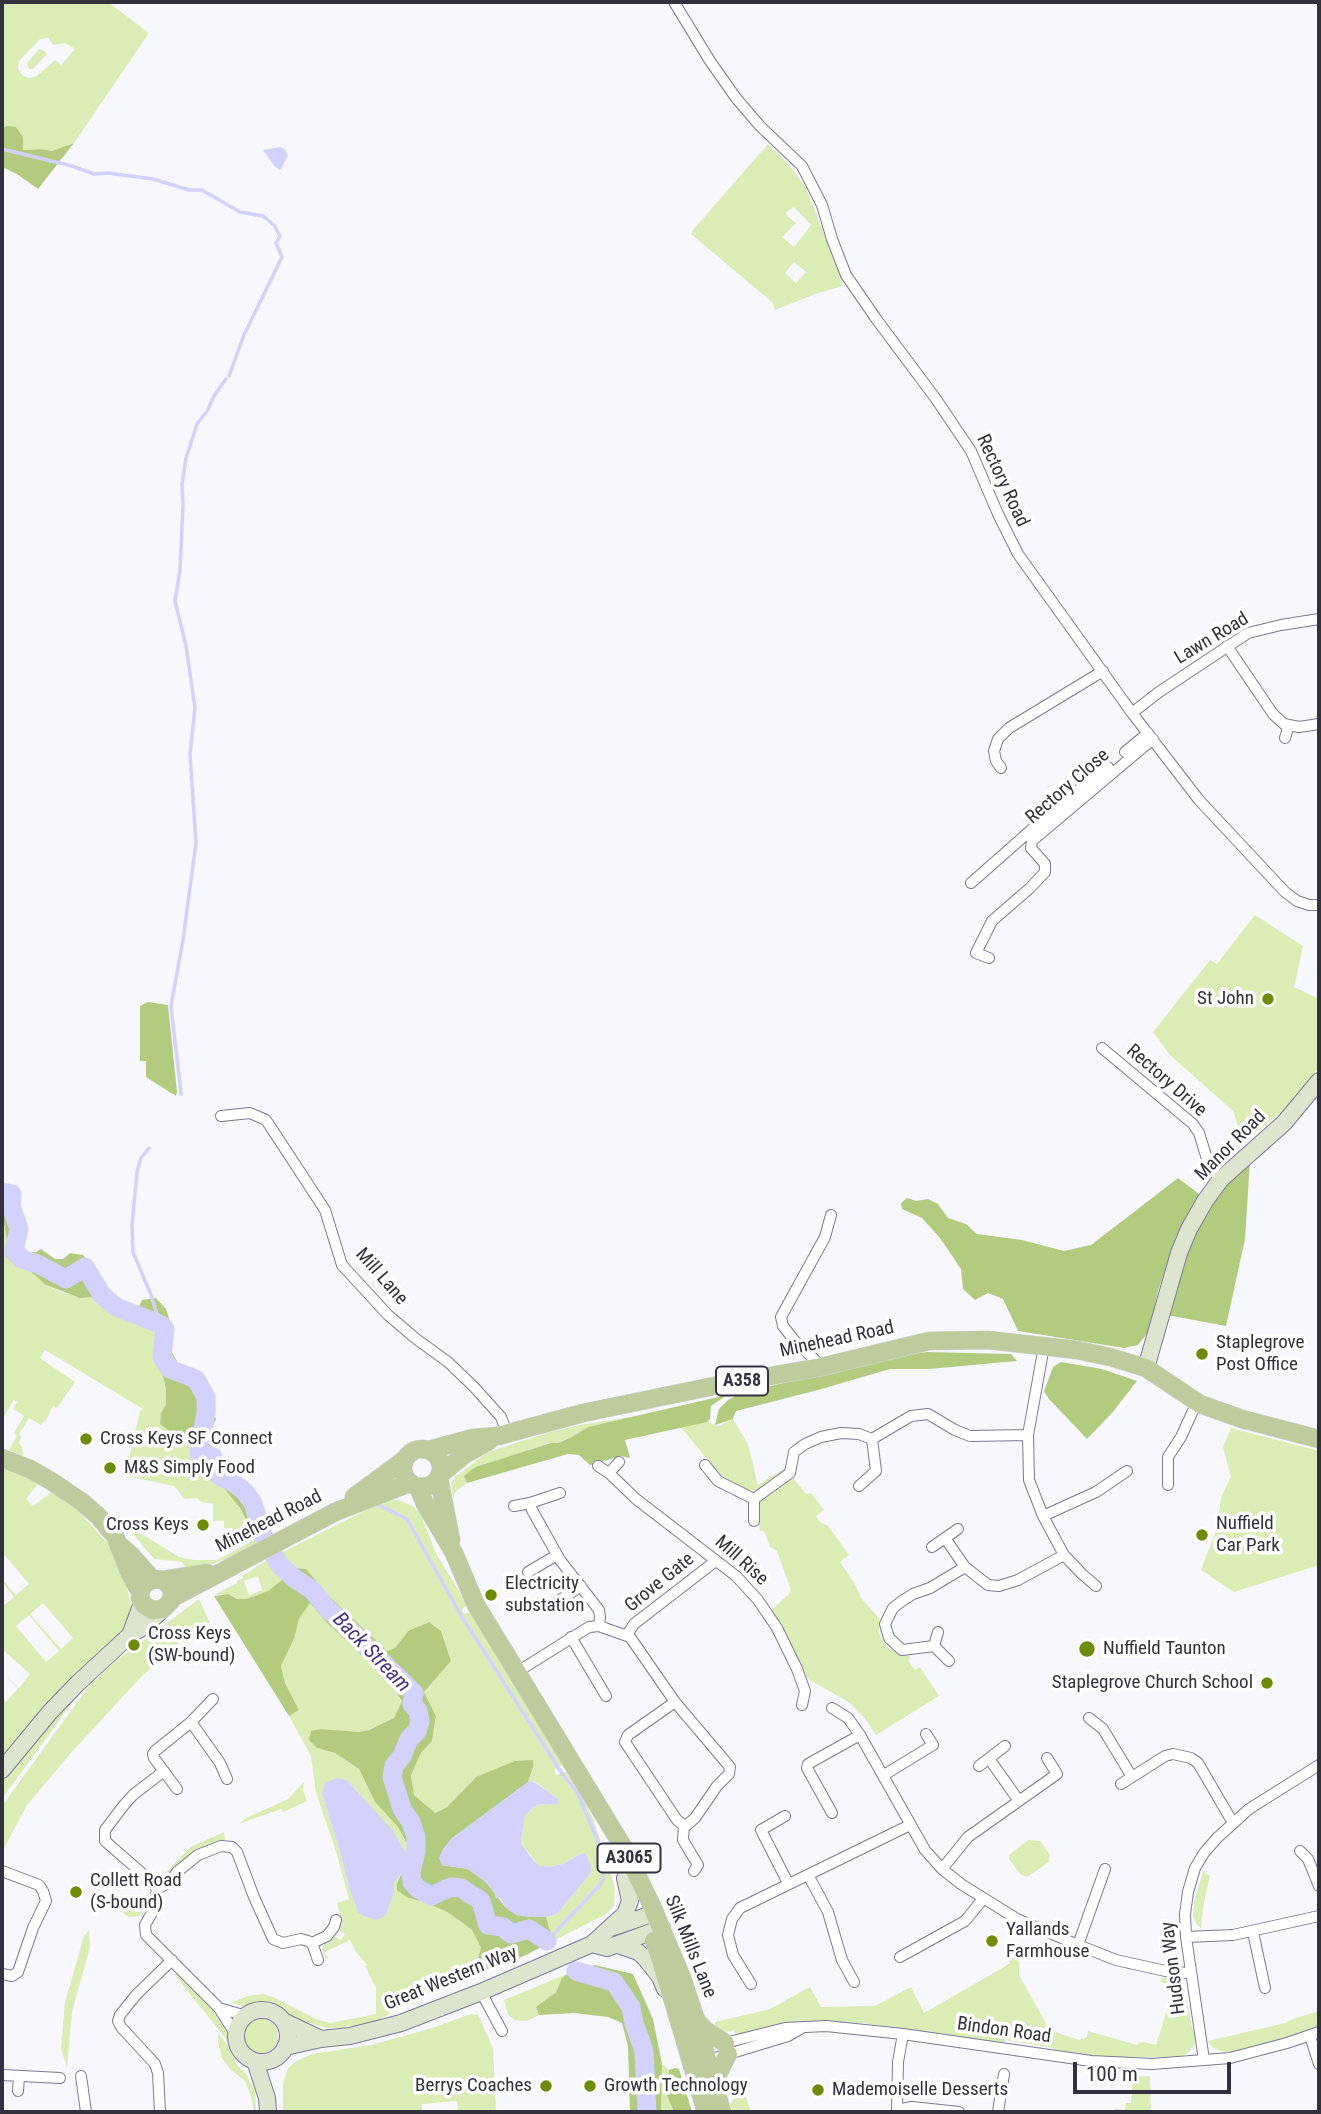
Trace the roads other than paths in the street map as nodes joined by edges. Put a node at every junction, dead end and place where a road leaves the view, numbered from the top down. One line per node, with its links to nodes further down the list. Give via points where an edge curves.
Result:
1 (674, 2): 4 (street, Rectory Road, via 736,98 802,166 856,292 960,434 1012,545)
2 (1319, 619): 3 (street, Lawn Road, via 1255,630)
3 (1227, 646): 5 (street, Lawn Road); 7 (street, via 1273,714)
4 (1103, 671): 5 (street, Rectory Road); 10 (street, via 1009,728 994,751)
5 (1132, 713): 8 (street, Rectory Road)
6 (1319, 724): 7 (street)
7 (1289, 725): 9 (street)
8 (1150, 736): 11 (street, via 1064,801); 12 (street, Rectory Road, via 1199,800 1286,892 1297,901); 13 (street, Rectory Close, via 1032,841 1031,848 1045,864 1045,872 992,921 976,953)
9 (1285, 738)
10 (1001, 768)
11 (971, 883)
12 (1319, 905)
13 (989, 958)
14 (1102, 1048): 17 (street, Rectory Drive, via 1193,1124 1212,1170)
15 (1319, 1081): 17 (street, Manor Road, via 1284,1123)
16 (222, 1116): 23 (street, Mill Lane, via 250,1114 266,1121 326,1210 342,1265 388,1315 497,1410 505,1424)
17 (1221, 1179): 21 (street, Manor Road, via 1179,1253)
18 (831, 1215): 20 (street, via 825,1237 781,1317 793,1340)
19 (1044, 1346): 20 (main road, Minehead Road / A358, via 988,1340 929,1341); 21 (main road, Minehead Road / A358); 24 (street)
20 (821, 1367): 23 (main road, Minehead Road / A358, via 596,1410)
21 (1146, 1368): 22 (main road, A358)
22 (1197, 1402): 26 (main road, A358); 39 (street, via 1168,1457)
23 (502, 1434): 27 (main road, Minehead Road / A358); 36 (main road, Minehead Road / A358, via 464,1455)
24 (1028, 1435): 25 (street, via 970,1436 928,1414 919,1414); 48 (street, via 1029,1480)
25 (872, 1439): 40 (street, via 881,1472); 44 (street, via 841,1433 806,1444 794,1452 790,1473)
26 (1319, 1439)
27 (429, 1450): 29 (main road, A358, via 415,1450); 36 (main road, via 440,1460)
28 (2, 1458): 62 (main road, via 42,1476 82,1502 131,1555)
29 (404, 1460): 38 (main road, via 403,1472); 47 (main road, Minehead Road / A358)
30 (619, 1462): 34 (street)
31 (705, 1465): 37 (street)
32 (598, 1466): 34 (street, Mill Rise)
33 (1127, 1471): 41 (street)
34 (609, 1473): 56 (street, Mill Rise)
35 (1097, 1475): 41 (street)
36 (440, 1476): 38 (main road, A358, via 430,1486); 53 (main road, Silk Mills Lane / A3065)
37 (718, 1480): 42 (street); 44 (street)
38 (414, 1485): 47 (main road, Minehead Road / A358); 53 (main road, Silk Mills Lane / A3065)
39 (1168, 1485)
40 (859, 1486)
41 (1107, 1486): 48 (street)
42 (707, 1490)
43 (560, 1493): 45 (street)
44 (754, 1499): 49 (street)
45 (530, 1503): 46 (street); 54 (street, Grove Gate)
46 (514, 1506)
47 (340, 1510): 58 (main road, Minehead Road / A358)
48 (1043, 1516): 55 (street)
49 (754, 1521)
50 (958, 1529): 51 (street)
51 (945, 1538): 52 (street); 57 (street)
52 (932, 1547)
53 (454, 1553): 72 (main road, Silk Mills Lane / A3065, via 476,1605)
54 (557, 1555): 59 (street); 60 (street, Grove Gate)
55 (1064, 1555): 57 (street, via 999,1586 988,1585); 61 (street)
56 (717, 1562): 68 (street, Grove Gate, via 637,1622); 76 (street, Mill Rise, via 758,1600 777,1628 805,1691)
57 (965, 1567): 70 (street, via 902,1601 888,1615 885,1628 894,1645 902,1650)
58 (218, 1572): 62 (main road, Minehead Road / A358); 64 (main road, Minehead Road / A358)
59 (528, 1572)
60 (581, 1586): 63 (street); 65 (street, Grove Gate, via 599,1610)
61 (1096, 1586)
62 (149, 1588): 64 (main road, via 170,1587); 64 (main road, via 152,1610); 67 (street)
63 (557, 1602)
64 (168, 1603): 67 (street)
65 (599, 1626): 68 (street, Grove Gate); 69 (street)
66 (938, 1632): 70 (street)
67 (130, 1635): 89 (street, via 50,1712)
68 (627, 1635): 75 (street, Grove Gate)
69 (571, 1637): 72 (street); 73 (street)
70 (934, 1646): 71 (street)
71 (949, 1661)
72 (517, 1672): 97 (main road, Silk Mills Lane / A3065)
73 (606, 1696)
74 (213, 1699): 80 (street)
75 (675, 1702): 101 (street, Grove Gate, via 730,1767 695,1818); 101 (street, via 628,1735 625,1742)
76 (802, 1705)
77 (832, 1708): 83 (street, via 848,1718)
78 (1090, 1718): 81 (street)
79 (1113, 1720): 81 (street)
80 (191, 1722): 90 (street, via 155,1751 154,1758); 93 (street)
81 (1103, 1728): 92 (street)
82 (926, 1734): 91 (street, via 936,1749)
83 (860, 1735): 91 (street); 98 (street, via 808,1764 830,1809)
84 (1005, 1746): 86 (street)
85 (1047, 1758): 96 (street, via 1057,1774)
86 (990, 1760): 88 (street); 96 (street)
87 (1319, 1765): 100 (street, Hudson Way)
88 (979, 1766)
89 (2, 1770)
90 (164, 1771): 95 (street); 114 (street, via 133,1795 107,1824 104,1835 108,1845)
91 (884, 1775): 102 (street)
92 (1132, 1777): 94 (street); 100 (street, via 1165,1756 1191,1758)
93 (227, 1779)
94 (1121, 1784)
95 (177, 1789)
96 (1019, 1801): 106 (street, via 968,1837)
97 (598, 1805): 111 (main road, Silk Mills Lane / A3065); 118 (main road, Silk Mills Lane / A3065, via 625,1850)
98 (816, 1810)
99 (785, 1816): 103 (street)
100 (1233, 1823): 121 (street, Hudson Way, via 1195,1868 1185,1914)
101 (684, 1825): 109 (street, via 683,1840 698,1865)
102 (910, 1825): 106 (street); 110 (street)
103 (761, 1830): 104 (street); 112 (street)
104 (750, 1836)
105 (1308, 1854): 113 (street)
106 (942, 1869): 115 (street)
107 (1105, 1869): 126 (street)
108 (2, 1871): 134 (street, via 39,1885 46,1901 18,1972 10,1977)
109 (694, 1871)
110 (808, 1875): 112 (street); 135 (street, via 828,1912 837,1963)
111 (625, 1878): 118 (main road, Silk Mills Lane / A3065); 119 (street, Great Western Way, via 629,1901 625,1914)
112 (788, 1883): 128 (street, via 735,1913 728,1935)
113 (1319, 1886)
114 (157, 1889): 123 (street, via 198,1855 228,1846 237,1852 273,1939); 131 (street, via 146,1935)
115 (983, 1899): 126 (street); 127 (street, via 965,1921)
116 (1319, 1916): 120 (street)
117 (336, 1920): 123 (street, via 327,1936)
118 (653, 1923): 119 (street, Great Western Way); 125 (street, Great Western Way); 141 (main road, Silk Mills Lane / A3065); 142 (main road, Silk Mills Lane / A3065)
119 (611, 1928): 124 (street, Great Western Way)
120 (1253, 1932): 121 (street); 137 (street)
121 (1186, 1937): 133 (street, Hudson Way)
122 (906, 1938): 127 (street)
123 (312, 1943): 130 (street)
124 (592, 1944): 125 (street, Great Western Way); 138 (street, Great Western Way)
125 (618, 1945): 141 (street, via 645,1958 660,1977)
126 (1078, 1945): 133 (street, via 1116,1960)
127 (912, 1951): 129 (street)
128 (733, 1955): 132 (street); 136 (street)
129 (901, 1957)
130 (318, 1960)
131 (172, 1961): 139 (street); 165 (street, via 118,2021 155,2064)
132 (722, 1962)
133 (1191, 1973): 152 (street, Hudson Way)
134 (2, 1974)
135 (854, 1982)
136 (751, 1984)
137 (1265, 1988)
138 (481, 1992): 144 (street); 148 (street, Great Western Way, via 389,2027)
139 (219, 2008): 140 (street); 147 (street)
140 (246, 2016): 143 (street, via 261,2010); 147 (street)
141 (678, 2016): 151 (main road, Silk Mills Lane / A3065)
142 (696, 2020): 149 (main road); 151 (main road, Silk Mills Lane / A3065)
143 (282, 2021): 148 (street); 150 (street, via 287,2034)
144 (502, 2031)
145 (903, 2034): 149 (street, Bindon Road, via 805,2027 788,2036); 152 (street, Bindon Road, via 1102,2062); 163 (street)
146 (1315, 2034): 152 (street, Bindon Road, via 1260,2051); 154 (street)
147 (236, 2035): 153 (street, via 240,2052)
148 (321, 2039): 150 (street, Great Western Way)
149 (727, 2049): 151 (street, Bindon Road); 160 (main road)
150 (280, 2053): 153 (street); 162 (street)
151 (698, 2057): 160 (main road, Silk Mills Lane / A3065); 166 (main road, Silk Mills Lane / A3065)
152 (1204, 2060)
153 (255, 2061): 162 (street)
154 (1319, 2064)
155 (1004, 2074): 169 (street)
156 (2, 2075): 157 (street)
157 (19, 2076): 159 (street); 161 (street)
158 (81, 2076): 164 (street)
159 (60, 2078)
160 (716, 2087): 167 (main road, Silk Mills Lane / A3065)
161 (18, 2091)
162 (267, 2105)
163 (897, 2111): 168 (street, via 912,2107)
164 (86, 2112)
165 (160, 2112)
166 (706, 2112)
167 (722, 2112)
168 (958, 2112)
169 (998, 2112)

